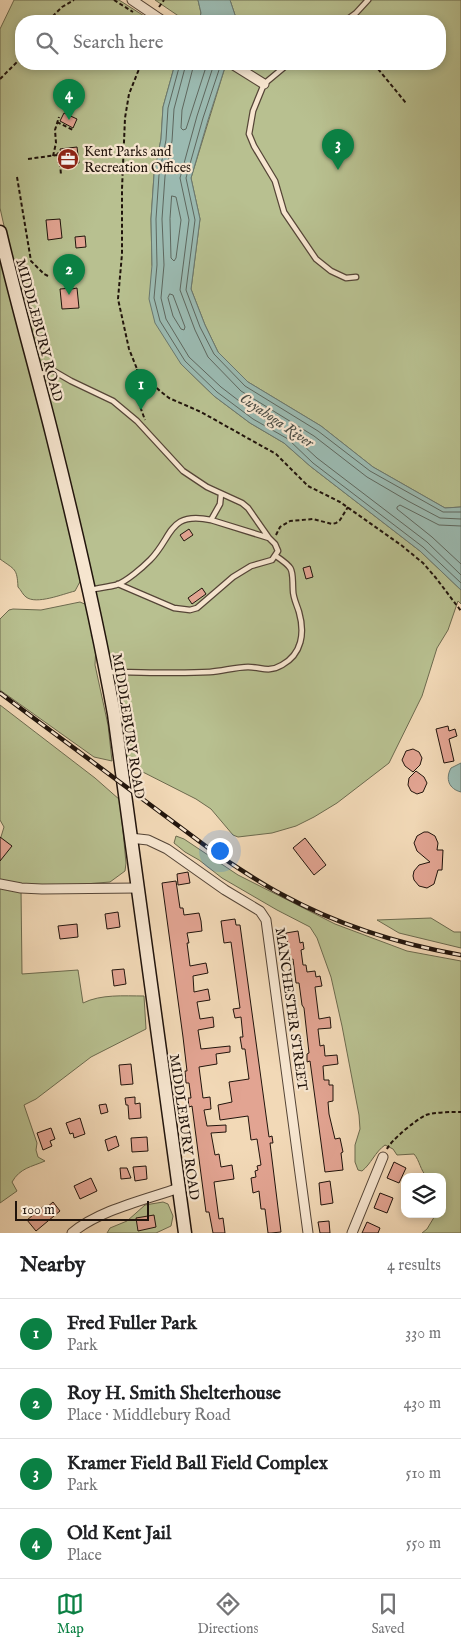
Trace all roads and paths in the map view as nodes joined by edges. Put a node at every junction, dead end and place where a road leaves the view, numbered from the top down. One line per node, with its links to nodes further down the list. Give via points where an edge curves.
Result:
1 (74, 0): 6 (path)
2 (132, 0): 7 (street)
3 (164, 0): 5 (path)
4 (368, 0): 8 (lane)
5 (159, 6)
6 (54, 15)
7 (154, 15)
8 (353, 15)
9 (15, 64): 14 (path)
10 (139, 70): 29 (path, via 129,94 125,118 118,299 130,354)
11 (241, 70): 15 (street)
12 (281, 70): 15 (lane)
13 (379, 70): 16 (path)
14 (0, 79)
15 (264, 84): 28 (lane, via 253,111 249,134 275,181 284,212 316,259 331,271 346,278)
16 (406, 103)
17 (59, 117): 18 (path)
18 (57, 122): 19 (path); 21 (path)
19 (73, 130)
20 (57, 155): 21 (path)
21 (53, 156): 22 (path)
22 (28, 159)
23 (60, 163): 24 (path)
24 (61, 176)
25 (17, 177): 27 (path, via 31,261)
26 (0, 232): 30 (street, MIDDLEBURY ROAD)
27 (50, 277)
28 (356, 278)
29 (137, 369): 31 (path, via 136,398); 33 (path, via 169,398 276,454 308,486)
30 (36, 375): 32 (lane, via 52,370 113,401 137,421 184,471); 38 (street, MIDDLEBURY ROAD)
31 (148, 424)
32 (221, 494): 34 (lane, via 220,504); 35 (lane, via 248,508)
33 (348, 507): 35 (path, via 340,520 332,524 313,518 284,523); 39 (path, via 423,563)
34 (211, 520): 35 (lane); 37 (lane, via 195,518 175,525 151,559)
35 (270, 540): 36 (lane, via 278,548)
36 (276, 556): 37 (lane, via 233,576 190,610 174,608); 40 (lane, via 293,573 294,594 302,623 298,652 287,662 266,670 248,667 208,672)
37 (118, 584): 38 (lane)
38 (90, 590): 40 (street, MIDDLEBURY ROAD)
39 (461, 611)
40 (106, 672): 41 (street, MIDDLEBURY ROAD)
41 (130, 838): 43 (street, MIDDLEBURY ROAD); 49 (street, MANCHESTER STREET, via 148,840 167,849 260,910 265,917)
42 (0, 884): 43 (street, via 42,889)
43 (137, 888): 46 (street, MIDDLEBURY ROAD)
44 (461, 1112): 45 (path, via 426,1115 389,1145)
45 (383, 1158): 50 (street)
46 (179, 1188): 47 (street, via 96,1218); 48 (street, MIDDLEBURY ROAD)
47 (72, 1233)
48 (185, 1233)
49 (308, 1233)
50 (352, 1233)

